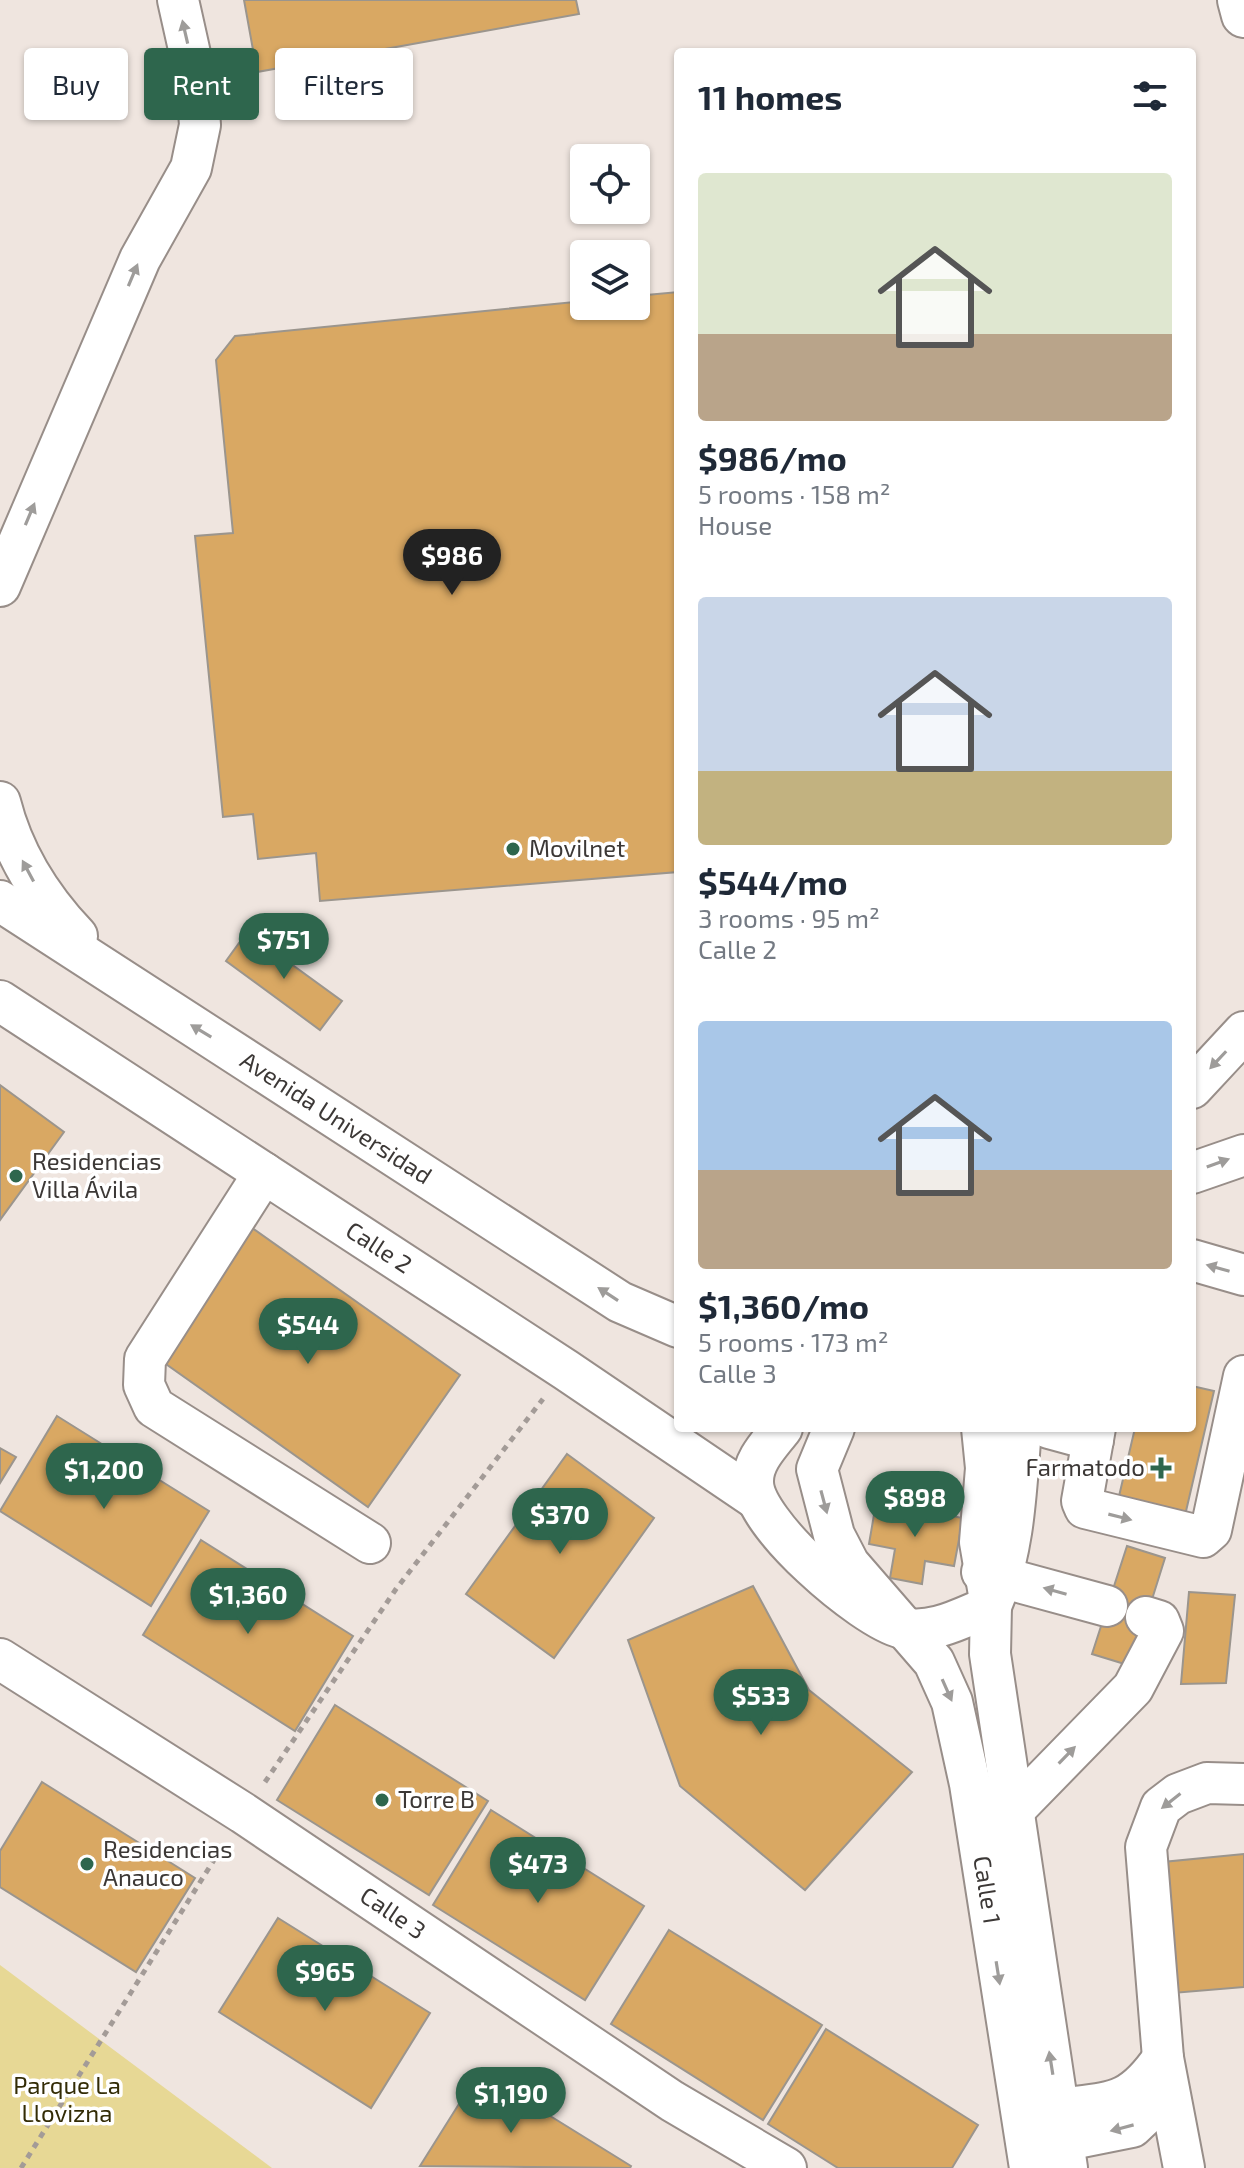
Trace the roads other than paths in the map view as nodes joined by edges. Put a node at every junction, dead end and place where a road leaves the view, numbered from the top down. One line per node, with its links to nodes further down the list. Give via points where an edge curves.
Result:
1 (178, 0): 4 (street, one-way to 1, via 140,259 191,168 200,125 198,98)
2 (1240, 0): 3 (main road)
3 (1244, 15)
4 (0, 586)
5 (0, 802): 7 (street, one-way to 5, via 39,891)
6 (0, 901): 7 (street, Avenida Universidad)
7 (112, 974): 16 (street, Avenida Universidad, one-way to 7, via 620,1302)
8 (0, 1001): 13 (street, Calle 2)
9 (1244, 1032): 10 (street, one-way to 10)
10 (1196, 1084)
11 (1244, 1155): 12 (street, one-way to 11)
12 (1196, 1172)
13 (264, 1173): 23 (street, Calle 2); 24 (street, via 145,1359 144,1385 154,1407)
14 (1196, 1261): 15 (street, one-way to 14)
15 (1244, 1275)
16 (674, 1325)
17 (1244, 1376): 22 (street, one-way to 17, via 1085,1508 1203,1537 1211,1530)
18 (779, 1432): 23 (street, via 755,1466)
19 (832, 1432): 28 (street, Calle 1, one-way to 28, via 817,1469 834,1535 849,1564)
20 (982, 1432): 25 (street, via 986,1468 980,1542)
21 (1021, 1432): 25 (street, via 1010,1543)
22 (1094, 1434)
23 (755, 1498): 28 (street, Calle 2, via 784,1536 857,1605)
24 (370, 1543)
25 (992, 1585): 26 (street, one-way to 25); 28 (street, via 926,1629); 31 (street, Calle 1, via 990,1654)
26 (1107, 1606)
27 (1146, 1617): 31 (street, one-way to 27, via 1133,1688 1163,1631 1159,1621)
28 (902, 1628): 35 (street, Calle 1, one-way to 35, via 934,1662 952,1702 970,1784)
29 (0, 1659): 34 (street, Calle 3, via 243,1813 672,2101)
30 (1244, 1784): 32 (street, one-way to 32, via 1207,1783 1178,1794 1161,1807 1150,1830 1146,1877)
31 (1013, 1811): 33 (street, Calle 1, one-way to 31)
32 (1166, 2075): 33 (street, one-way to 33, via 1132,2127); 36 (street)
33 (1062, 2140)
34 (786, 2168)
35 (1030, 2168)
36 (1184, 2168)

